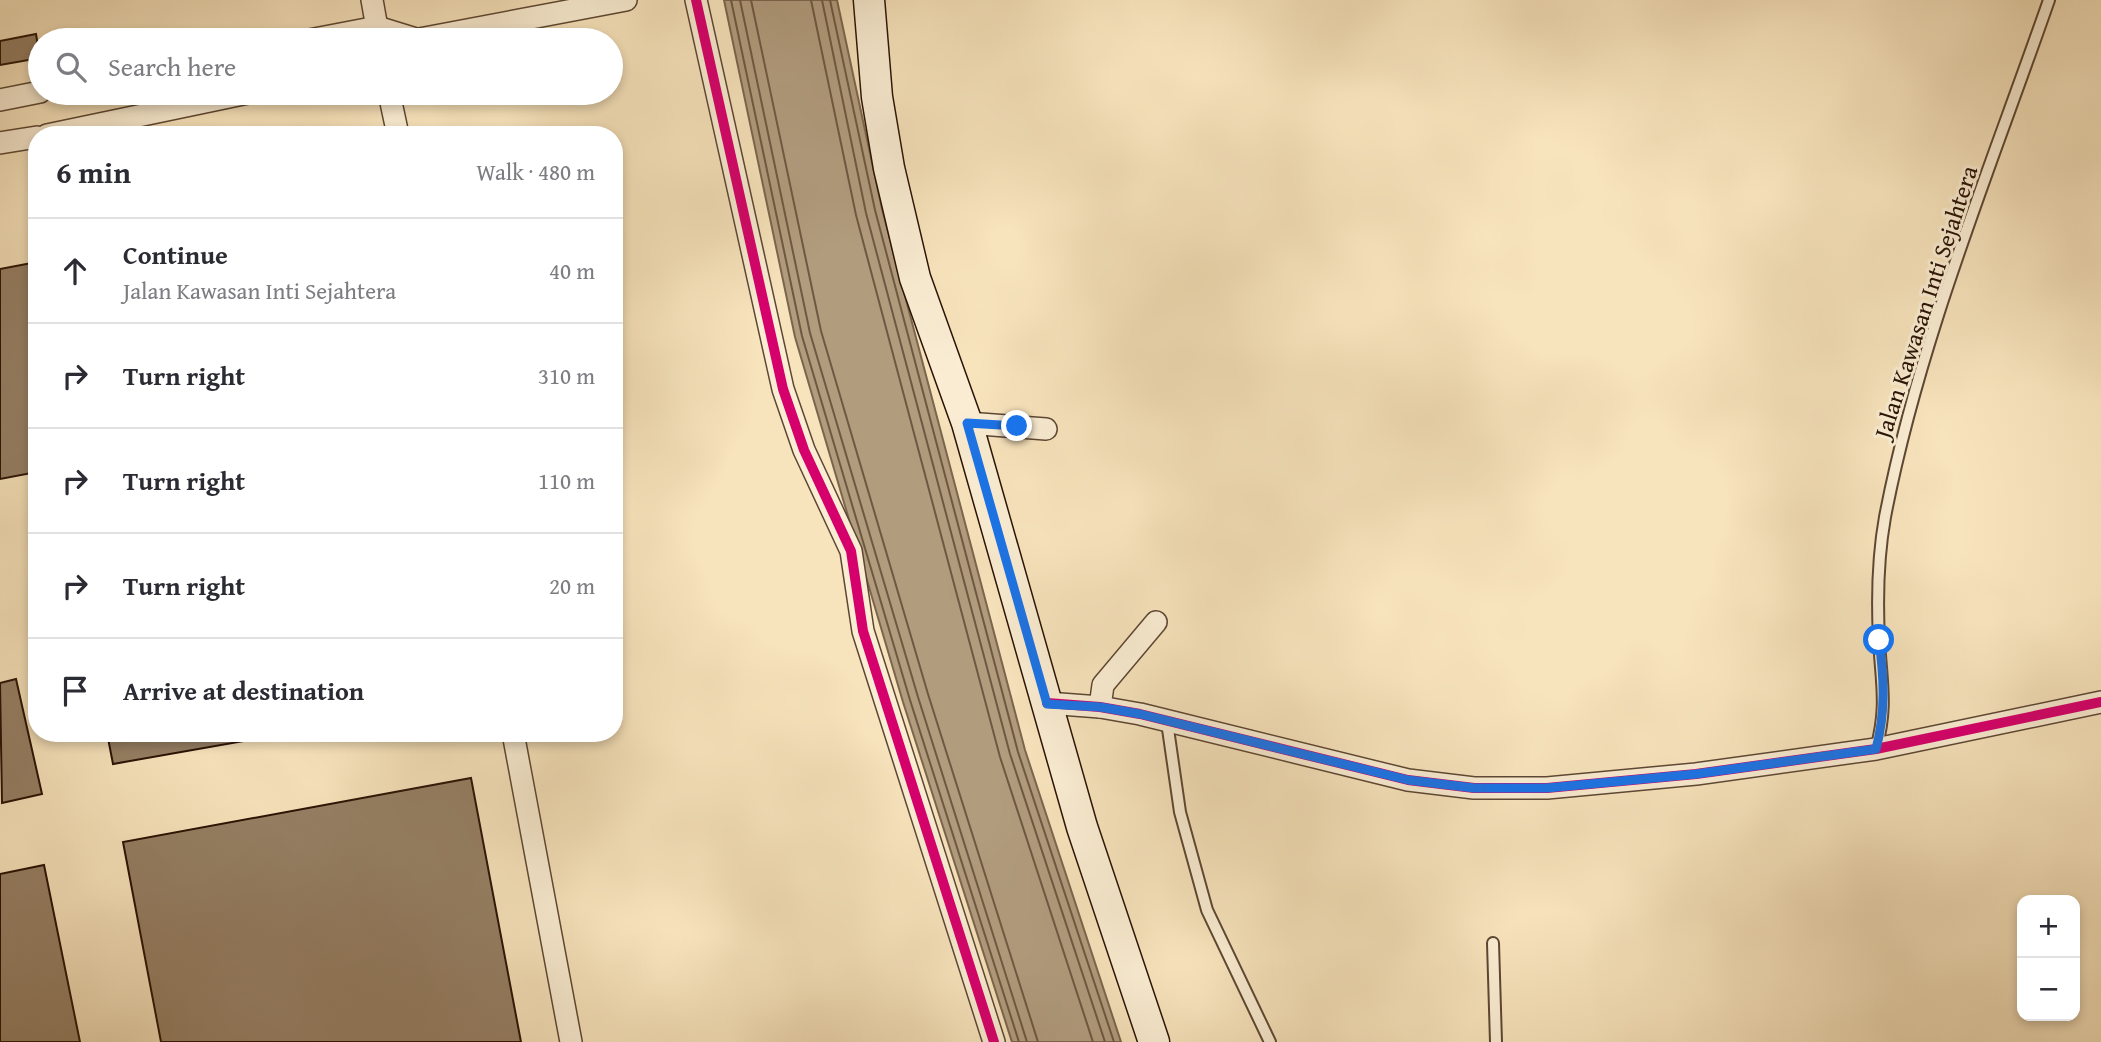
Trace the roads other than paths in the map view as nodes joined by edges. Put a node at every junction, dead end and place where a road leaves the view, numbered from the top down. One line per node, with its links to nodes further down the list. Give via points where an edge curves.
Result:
1 (372, 0): 6 (street)
2 (626, 0): 7 (street)
3 (696, 0): 27 (street, via 783,389 804,450 851,551 863,631)
4 (869, 0): 16 (street, via 877,97 889,168 927,317)
5 (2049, 0): 24 (lane, Jalan Kawasan Inti Sejahtera, via 1920,371 1895,471 1879,567 1885,699)
6 (377, 28)
7 (475, 28)
8 (28, 94): 9 (street)
9 (0, 100)
10 (191, 105): 12 (street)
11 (391, 105): 13 (street)
12 (90, 126)
13 (395, 126)
14 (28, 138): 15 (street)
15 (0, 143)
16 (967, 423): 17 (street); 20 (street)
17 (1046, 429)
18 (1156, 622): 21 (street, via 1103,685)
19 (2101, 702): 24 (street)
20 (1047, 704): 21 (street); 28 (street, via 1082,827)
21 (1100, 707): 22 (street)
22 (1167, 722): 24 (street, via 1408,780 1474,788 1547,788 1683,776); 29 (lane, via 1181,812 1207,910)
23 (515, 742): 26 (street)
24 (1876, 749)
25 (1493, 943): 30 (lane)
26 (571, 1042)
27 (994, 1042)
28 (1154, 1042)
29 (1270, 1042)
30 (1496, 1042)

